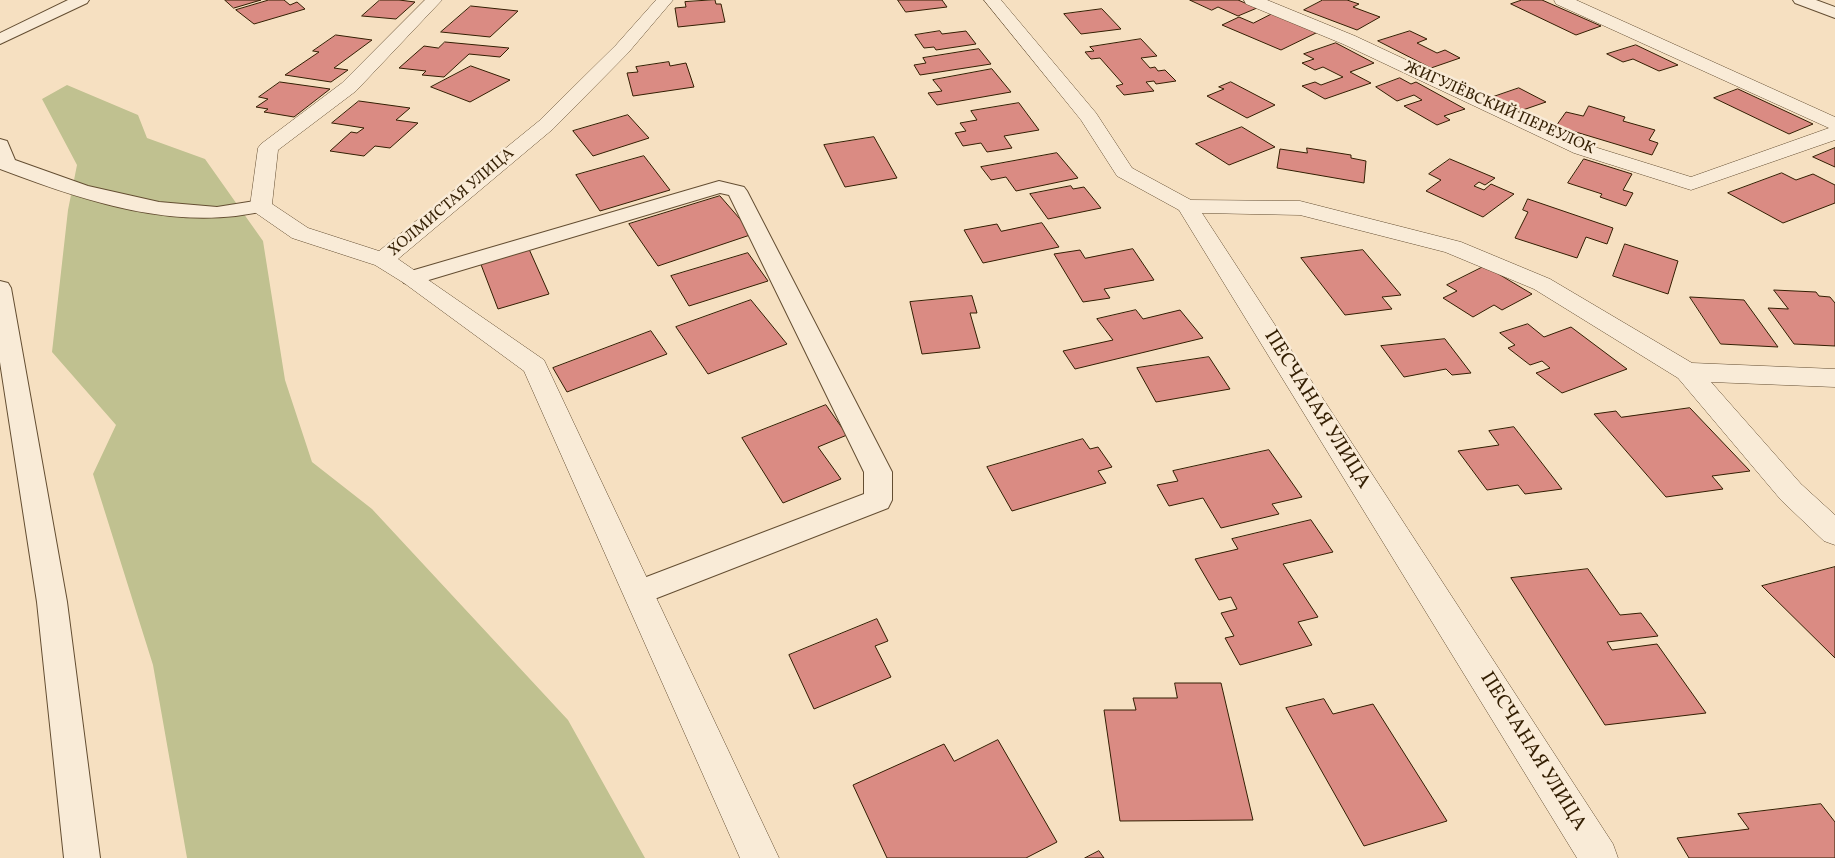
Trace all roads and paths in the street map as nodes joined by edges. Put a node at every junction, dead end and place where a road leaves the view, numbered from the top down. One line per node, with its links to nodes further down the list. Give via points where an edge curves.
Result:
1 (81, 0): 9 (lane)
2 (434, 0): 13 (street, via 349,87 268,148)
3 (665, 0): 15 (street, ХОЛМИСТАЯ УЛИЦА, via 622,49 546,125)
4 (992, 0): 14 (street, ПЕСЧАНАЯ УЛИЦА, via 1089,118 1124,172)
5 (1252, 0): 11 (street, ЖИГУЛЁВСКИЙ ПЕРЕУЛОК, via 1349,40 1581,149 1691,184)
6 (1562, 0): 10 (street)
7 (1801, 0): 8 (lane)
8 (1835, 13)
9 (0, 39)
10 (1835, 124)
11 (1835, 133)
12 (2, 160): 13 (lane, via 44,179 149,207 213,214)
13 (261, 206): 15 (street, ХОЛМИСТАЯ УЛИЦА, via 300,233)
14 (1187, 206): 18 (street, via 1300,208 1453,247 1542,284); 24 (street, ПЕСЧАНАЯ УЛИЦА)
15 (383, 260): 16 (street)
16 (412, 278): 21 (street, via 535,366); 21 (lane, via 719,187 737,191 878,472 878,500)
17 (0, 288): 22 (lane, via 52,602)
18 (1687, 372): 19 (street); 20 (street, via 1791,492)
19 (1835, 378)
20 (1835, 533)
21 (639, 594): 23 (street)
22 (82, 858)
23 (760, 858)
24 (1599, 858)

